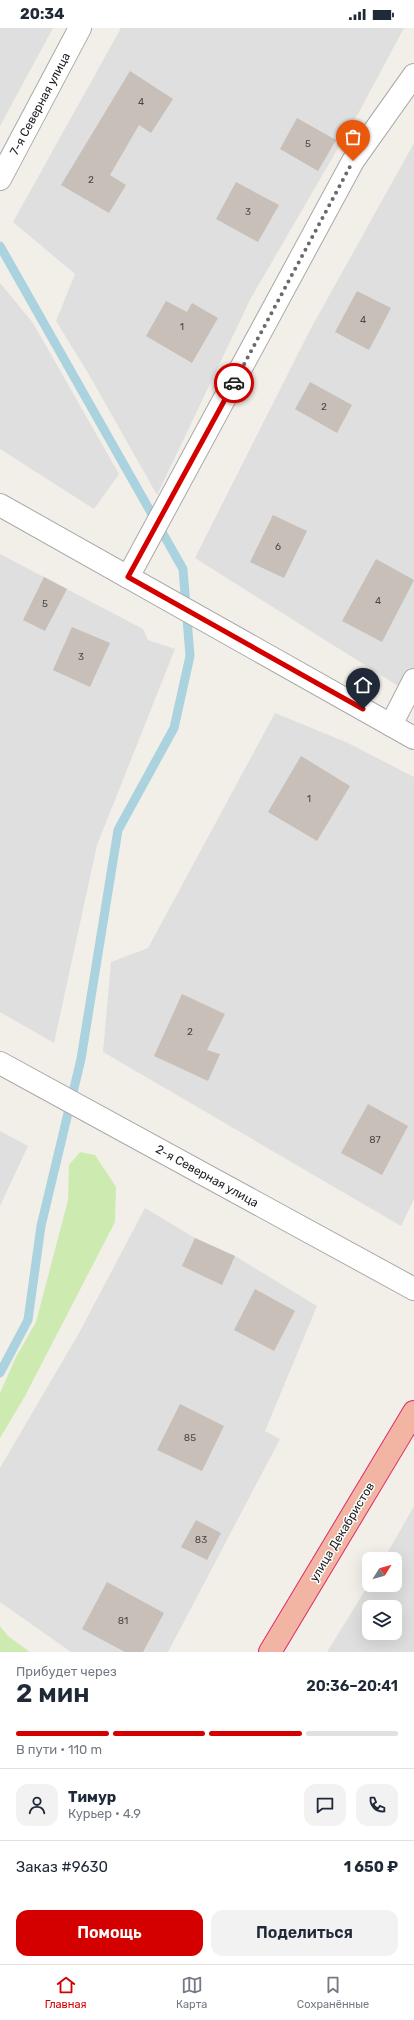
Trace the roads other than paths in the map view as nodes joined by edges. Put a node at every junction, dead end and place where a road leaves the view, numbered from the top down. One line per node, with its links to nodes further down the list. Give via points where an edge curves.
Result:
1 (80, 28): 3 (street, 7-я Северная улица)
2 (414, 75): 5 (street, via 353,161)
3 (0, 179)
4 (0, 505): 5 (street)
5 (128, 577): 7 (street)
6 (414, 680): 7 (street)
7 (391, 725): 8 (street)
8 (414, 738)
9 (0, 1064): 10 (street, 2-я Северная улица)
10 (414, 1289)
11 (414, 1412): 12 (highway, улица Декабристов)
12 (270, 1652)

